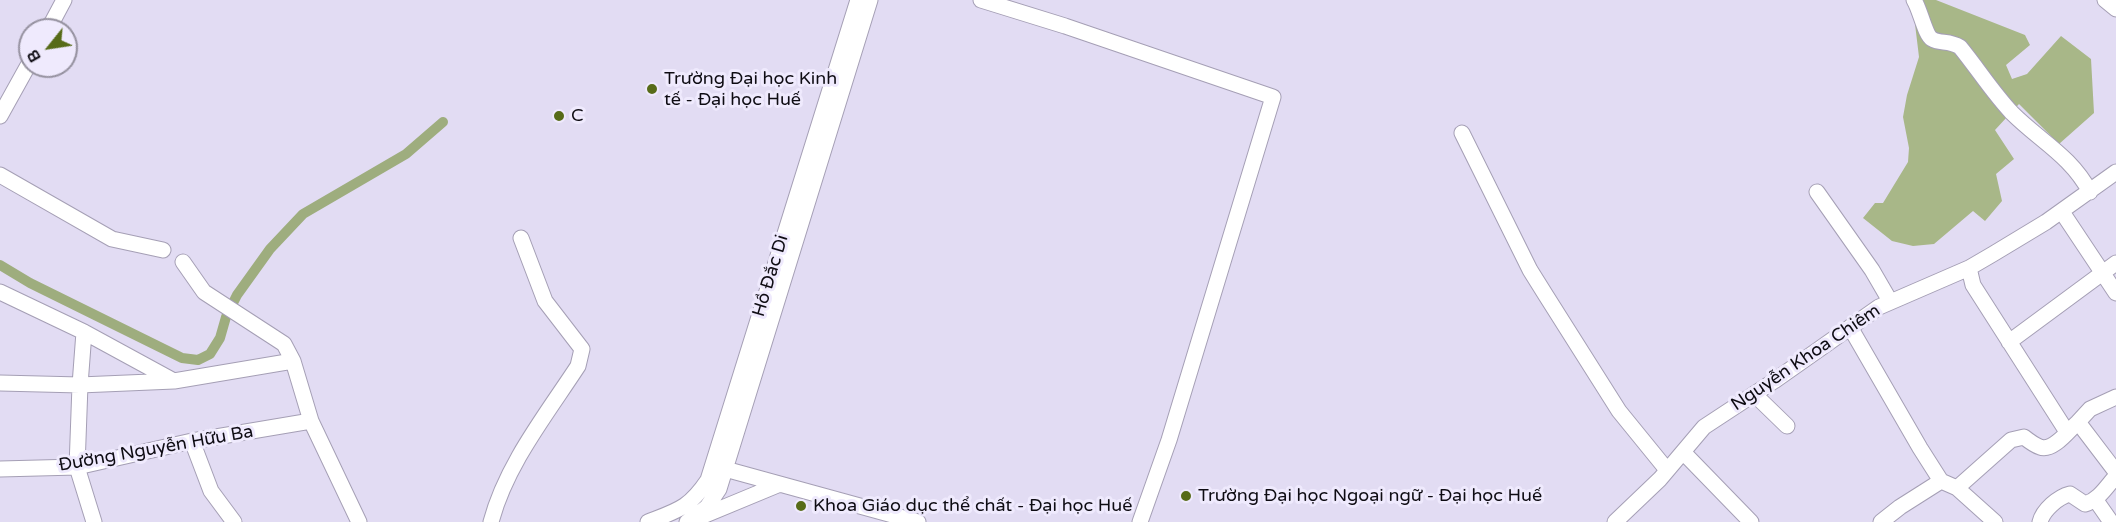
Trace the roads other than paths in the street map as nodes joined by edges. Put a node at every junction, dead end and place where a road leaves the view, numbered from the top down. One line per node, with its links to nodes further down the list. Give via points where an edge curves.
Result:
1 (64, 0): 8 (street)
2 (858, 0): 19 (street, Hồ Đắc Di)
3 (870, 0): 19 (street, Hồ Đắc Di)
4 (981, 0): 61 (street, via 1273,98 1169,440)
5 (1914, 0): 15 (street, via 1929,36 1960,47 2013,113 2074,166)
6 (2105, 0): 7 (street)
7 (2116, 9)
8 (54, 18)
9 (21, 78): 10 (street)
10 (0, 116)
11 (1462, 133): 46 (street, via 1530,270 1619,411)
12 (2116, 172): 15 (street, Nguyễn Khoa Chiêm)
13 (0, 175): 18 (street, via 112,239)
14 (1817, 192): 26 (street)
15 (2090, 192): 16 (street, Nguyễn Khoa Chiêm)
16 (2062, 212): 22 (street, Nguyễn Khoa Chiêm); 23 (street)
17 (521, 238): 57 (street, via 545,301 582,350 578,366 513,468 497,499)
18 (164, 250)
19 (787, 250): 39 (street, Hồ Đắc Di)
20 (183, 262): 30 (street, via 199,288 284,344)
21 (2116, 263): 23 (street)
22 (1969, 268): 26 (street, Nguyễn Khoa Chiêm); 29 (street, via 1973,285)
23 (2102, 274): 25 (street); 29 (street)
24 (0, 292): 28 (street)
25 (2116, 293)
26 (1890, 301): 27 (street, Nguyễn Khoa Chiêm)
27 (1850, 327): 34 (street, Nguyễn Khoa Chiêm); 48 (street)
28 (84, 332): 31 (street); 33 (street)
29 (2009, 342): 38 (street)
30 (293, 362): 31 (street); 36 (street)
31 (174, 381): 33 (street)
32 (0, 383): 33 (street)
33 (80, 385): 43 (street)
34 (1754, 394): 37 (street); 41 (street, Nguyễn Khoa Chiêm, via 1704,427)
35 (2116, 397): 38 (street, via 2090,409)
36 (311, 421): 40 (street, Đường Nguyễn Hữu Ba); 56 (street)
37 (1788, 426)
38 (2073, 427): 42 (street); 50 (street, via 2047,448 2024,437 2011,440)
39 (730, 431): 44 (street, Hồ Đắc Di); 52 (street, Hồ Đắc Di)
40 (192, 441): 43 (street, Đường Nguyễn Hữu Ba); 55 (street, via 211,490)
41 (1683, 452): 46 (street, Nguyễn Khoa Chiêm); 63 (street)
42 (2110, 455): 47 (street)
43 (77, 467): 45 (street, Đường Nguyễn Hữu Ba); 54 (street)
44 (725, 468): 49 (street); 52 (street, Hồ Đắc Di, via 719,489)
45 (0, 469)
46 (1667, 470): 62 (street, Nguyễn Khoa Chiêm)
47 (2116, 474): 51 (street)
48 (1941, 481): 50 (street); 64 (street)
49 (780, 484): 53 (street); 59 (street)
50 (1957, 488): 65 (street)
51 (2095, 499): 66 (street, via 2085,504 2066,495 2047,510); 67 (street)
52 (701, 503): 58 (street); 59 (street, Hồ Đắc Di)
53 (901, 520): 60 (street)
54 (94, 522)
55 (234, 522)
56 (359, 522)
57 (491, 522)
58 (648, 522)
59 (688, 522)
60 (918, 522)
61 (1140, 522)
62 (1615, 522)
63 (1750, 522)
64 (1881, 522)
65 (1995, 522)
66 (2040, 522)
67 (2111, 522)

